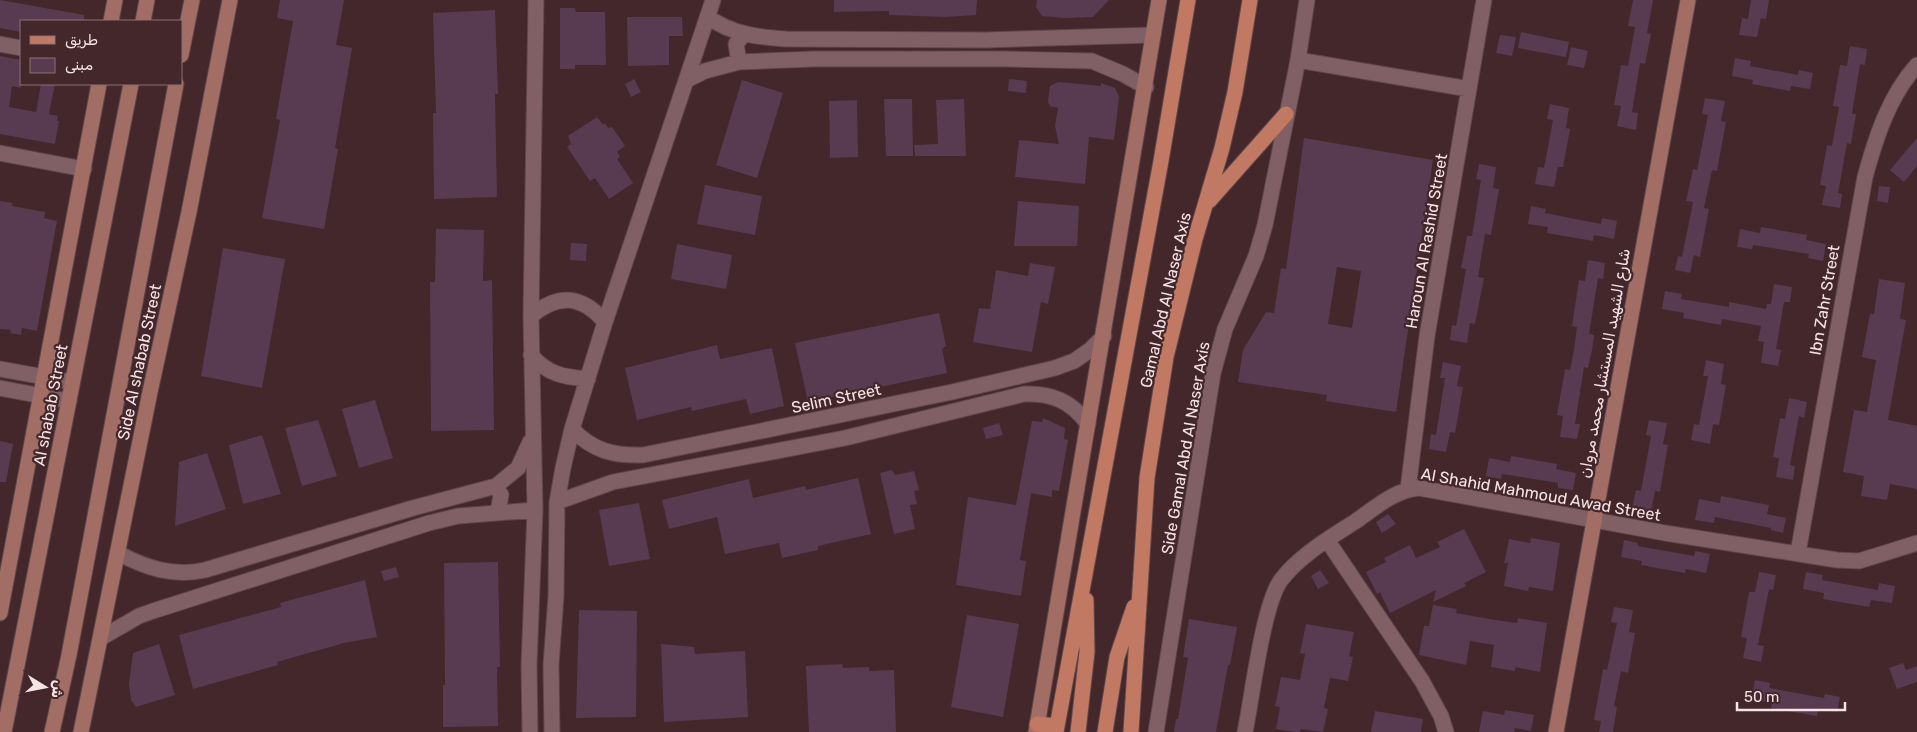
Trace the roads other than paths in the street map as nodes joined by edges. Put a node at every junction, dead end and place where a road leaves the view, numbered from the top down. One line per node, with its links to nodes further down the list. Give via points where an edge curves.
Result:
1 (115, 0): 14 (street)
2 (147, 0): 15 (street)
3 (192, 0): 21 (street)
4 (230, 0): 64 (street, Side Al shabab Street)
5 (536, 0): 36 (street)
6 (713, 0): 13 (street)
7 (1158, 0): 17 (street)
8 (1188, 0): 67 (main road, Gamal Abd Al Naser Axis)
9 (1307, 0): 23 (street, Side Gamal Abd Al Naser Axis)
10 (1484, 0): 31 (street, Haroun Al Rashid Street)
11 (1688, 0): 61 (street, شارع الشهيد المستشار محمد مروان)
12 (1250, 1): 35 (main road, Gamal Abd Al Naser Axis, via 1235,92)
13 (708, 16): 16 (street, via 724,28); 26 (street)
14 (111, 20)
15 (143, 20)
16 (744, 34): 18 (street, via 786,39); 24 (street, via 736,44)
17 (1153, 35): 18 (street); 30 (street)
18 (1006, 40): 22 (street)
19 (0, 44): 20 (street)
20 (20, 48)
21 (182, 50)
22 (1005, 59): 24 (street); 30 (street, via 1092,62)
23 (1298, 60): 31 (street); 32 (street, Side Gamal Abd Al Naser Axis)
24 (739, 62): 26 (street, via 704,71)
25 (1917, 65): 65 (street, Ibn Zahr Street, via 1895,94 1873,146 1865,177)
26 (687, 80): 37 (street)
27 (100, 85): 34 (street)
28 (131, 85): 43 (street, Al shabab Street)
29 (176, 85): 75 (street)
30 (1146, 87): 38 (street)
31 (1469, 89): 57 (street, Haroun Al Rashid Street, via 1427,336)
32 (1286, 114): 35 (main road); 82 (street, Side Gamal Abd Al Naser Axis, via 1265,225 1256,256 1225,329 1213,373)
33 (0, 153): 34 (street)
34 (84, 169): 41 (street)
35 (1206, 204): 69 (main road, Gamal Abd Al Naser Axis, via 1166,357 1147,478)
36 (531, 316): 37 (street, via 555,302 577,301); 39 (street)
37 (605, 322): 42 (street)
38 (1104, 336): 45 (street, Selim Street, via 1074,361 1055,368); 50 (street)
39 (531, 355): 42 (street, via 558,376); 54 (street)
40 (0, 369): 41 (street)
41 (45, 377): 43 (street); 46 (street)
42 (588, 379): 51 (street)
43 (72, 382): 47 (street, Al shabab Street)
44 (0, 388): 46 (street)
45 (940, 394): 48 (street); 49 (street, Selim Street)
46 (41, 396): 47 (street); 70 (street)
47 (69, 400): 74 (street, Al shabab Street)
48 (944, 413): 50 (street, via 1024,394 1039,394 1067,402); 53 (street)
49 (841, 414): 52 (street, Selim Street); 53 (street)
50 (1088, 424): 72 (street)
51 (572, 429): 52 (street, Selim Street, via 603,451 628,456); 58 (street)
52 (762, 431): 55 (street)
53 (846, 438): 55 (street)
54 (532, 439): 56 (street, via 518,468); 59 (street)
55 (767, 454): 58 (street, via 613,482)
56 (496, 486): 60 (street, via 501,494); 66 (street)
57 (1408, 489): 61 (street, Al Shahid Mahmoud Awad Street, via 1419,488); 62 (street, Al Shahid Mahmoud Awad Street, via 1392,496)
58 (557, 502): 78 (street)
59 (535, 510): 60 (street); 77 (street, via 529,665)
60 (498, 512): 68 (street, via 429,523)
61 (1594, 519): 65 (street, Al Shahid Mahmoud Awad Street); 85 (street, شارع الشهيد المستشار محمد مروان)
62 (1327, 540): 83 (street, Al Shahid Mahmoud Awad Street, via 1296,562 1280,582 1268,612); 84 (street, via 1422,681)
63 (1917, 543): 65 (street, Al Shahid Mahmoud Awad Street, via 1859,561)
64 (118, 553): 66 (street, via 143,565 176,574); 71 (street, Side Al shabab Street)
65 (1798, 553)
66 (219, 566): 68 (street)
67 (1084, 576): 73 (main road, Gamal Abd Al Naser Axis); 79 (main road, via 1087,652)
68 (226, 589): 71 (street, via 138,616)
69 (1138, 599): 80 (main road, via 1118,657); 81 (main road, Gamal Abd Al Naser Axis)
70 (0, 610)
71 (101, 638): 76 (street, Side Al shabab Street)
72 (1033, 729): 73 (main road)
73 (1056, 729)
74 (4, 732)
75 (52, 732)
76 (81, 732)
77 (530, 732)
78 (552, 732)
79 (1078, 732)
80 (1105, 732)
81 (1131, 732)
82 (1156, 732)
83 (1245, 732)
84 (1446, 732)
85 (1556, 732)

